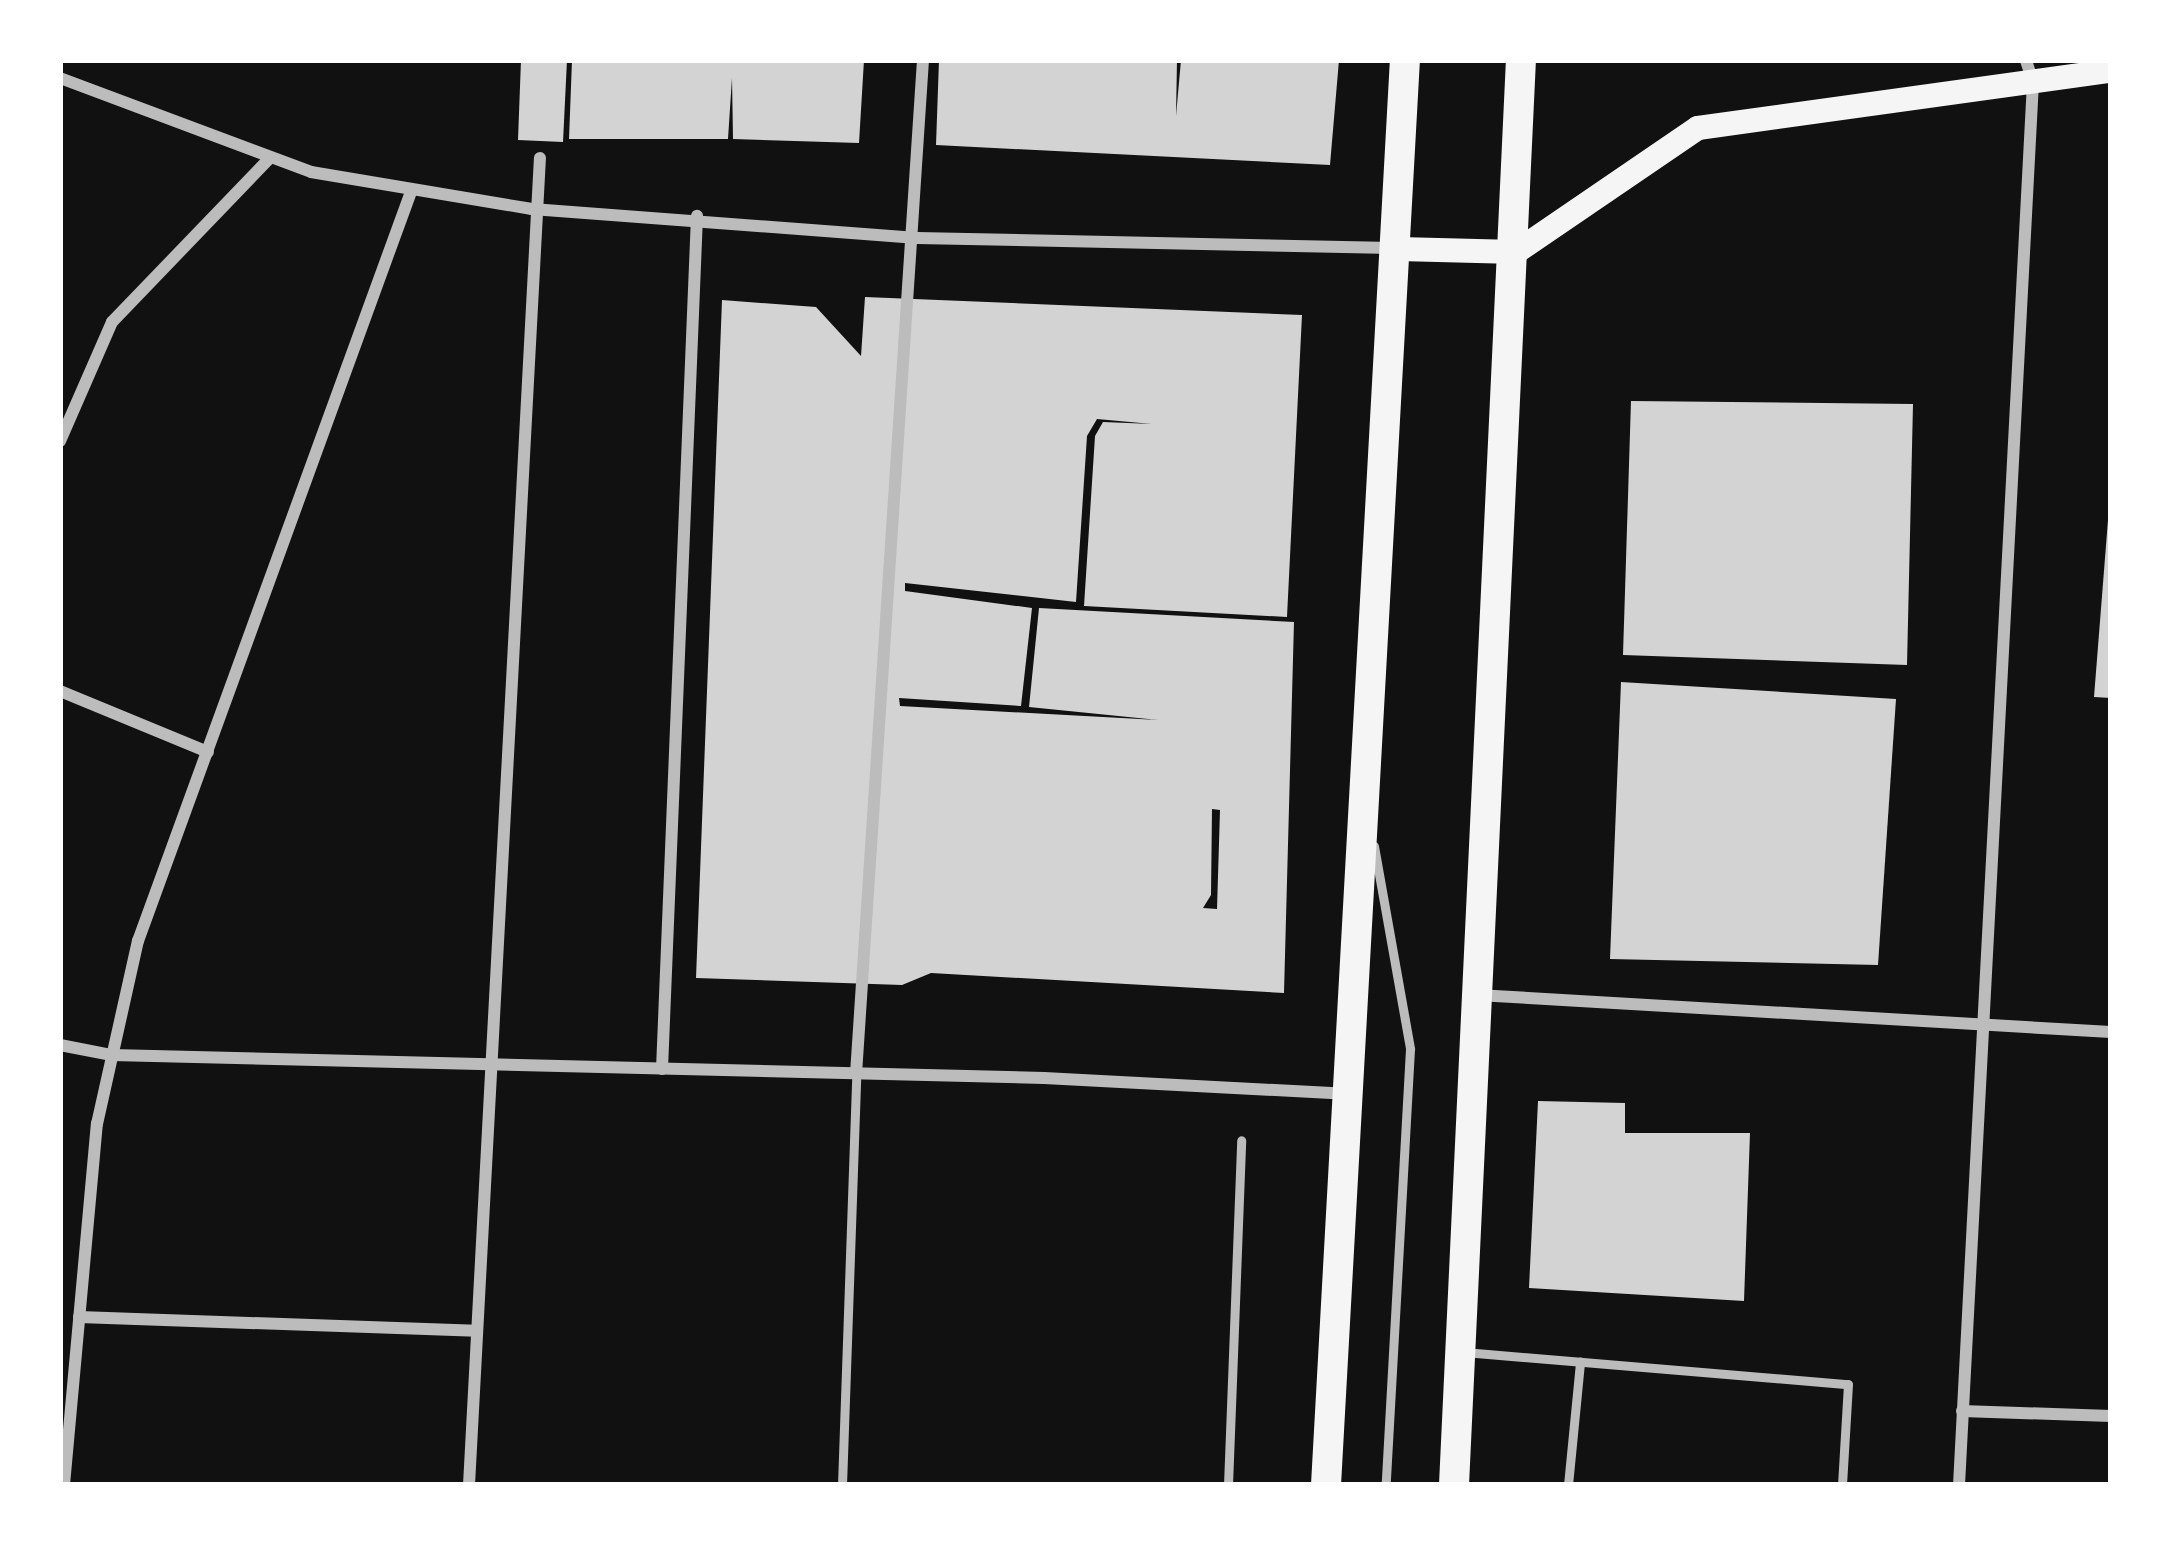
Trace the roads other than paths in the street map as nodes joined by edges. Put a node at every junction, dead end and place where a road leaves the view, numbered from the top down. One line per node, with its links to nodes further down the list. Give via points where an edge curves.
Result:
1 (923, 60): 12 (street)
2 (1405, 60): 13 (main road)
3 (1521, 60): 14 (main road)
4 (2030, 71): 5 (main road); 14 (main road, via 1698,128); 20 (street)
5 (2111, 71)
6 (60, 78): 8 (street)
7 (540, 158): 10 (street)
8 (269, 159): 9 (street); 15 (street, via 112,322)
9 (412, 189): 10 (street); 17 (street)
10 (532, 208): 11 (street); 24 (street)
11 (697, 216): 12 (street); 25 (street)
12 (917, 238): 13 (street); 26 (street, via 864,869)
13 (1399, 249): 14 (main road); 18 (main road)
14 (1516, 252): 19 (main road)
15 (60, 441)
16 (60, 692): 17 (street)
17 (208, 752): 23 (street, via 138,941)
18 (1367, 805): 27 (main road); 41 (lane, via 1410,1049)
19 (1474, 995): 20 (street); 31 (main road)
20 (1979, 1025): 21 (street); 33 (street)
21 (2111, 1032)
22 (60, 1045): 23 (street)
23 (112, 1055): 24 (street); 29 (street)
24 (488, 1065): 25 (street); 30 (street)
25 (662, 1069): 26 (street)
26 (856, 1074): 27 (street); 38 (lane)
27 (1350, 1094): 40 (main road)
28 (1241, 1140): 39 (lane)
29 (79, 1317): 30 (street); 36 (street)
30 (476, 1331): 37 (street)
31 (1460, 1351): 32 (lane); 35 (main road)
32 (1580, 1362): 42 (lane); 43 (lane, via 1848,1384)
33 (1962, 1411): 34 (street); 44 (street)
34 (2111, 1416)
35 (1461, 1484)
36 (64, 1485)
37 (469, 1485)
38 (842, 1485)
39 (1228, 1485)
40 (1325, 1485)
41 (1386, 1485)
42 (1568, 1485)
43 (1842, 1485)
44 (1959, 1485)

